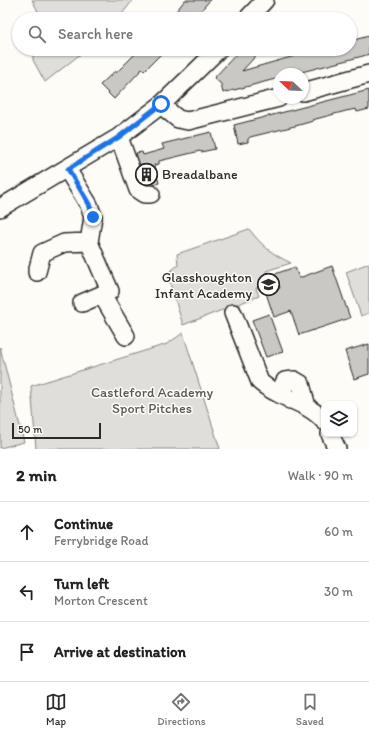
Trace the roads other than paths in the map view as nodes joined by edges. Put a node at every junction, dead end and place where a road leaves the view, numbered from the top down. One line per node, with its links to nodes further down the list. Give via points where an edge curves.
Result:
1 (265, 0): 2 (street)
2 (254, 12)
3 (212, 56): 7 (street)
4 (369, 74): 5 (street)
5 (309, 90)
6 (273, 100): 7 (street, via 188,121 178,119)
7 (161, 104): 8 (street)
8 (119, 137): 9 (street); 10 (street, via 138,190)
9 (68, 169): 11 (street); 12 (street, via 89,204 93,217)
10 (150, 194)
11 (0, 208)
12 (89, 242): 13 (street, via 64,243 42,253); 14 (street, via 110,291)
13 (37, 272)
14 (102, 295): 15 (street); 17 (street)
15 (82, 303)
16 (233, 313): 18 (street, via 260,382 268,390 290,400 281,389 285,381 294,380 301,384 307,407)
17 (126, 336)
18 (321, 418)
19 (331, 437): 20 (street)
20 (337, 449)

